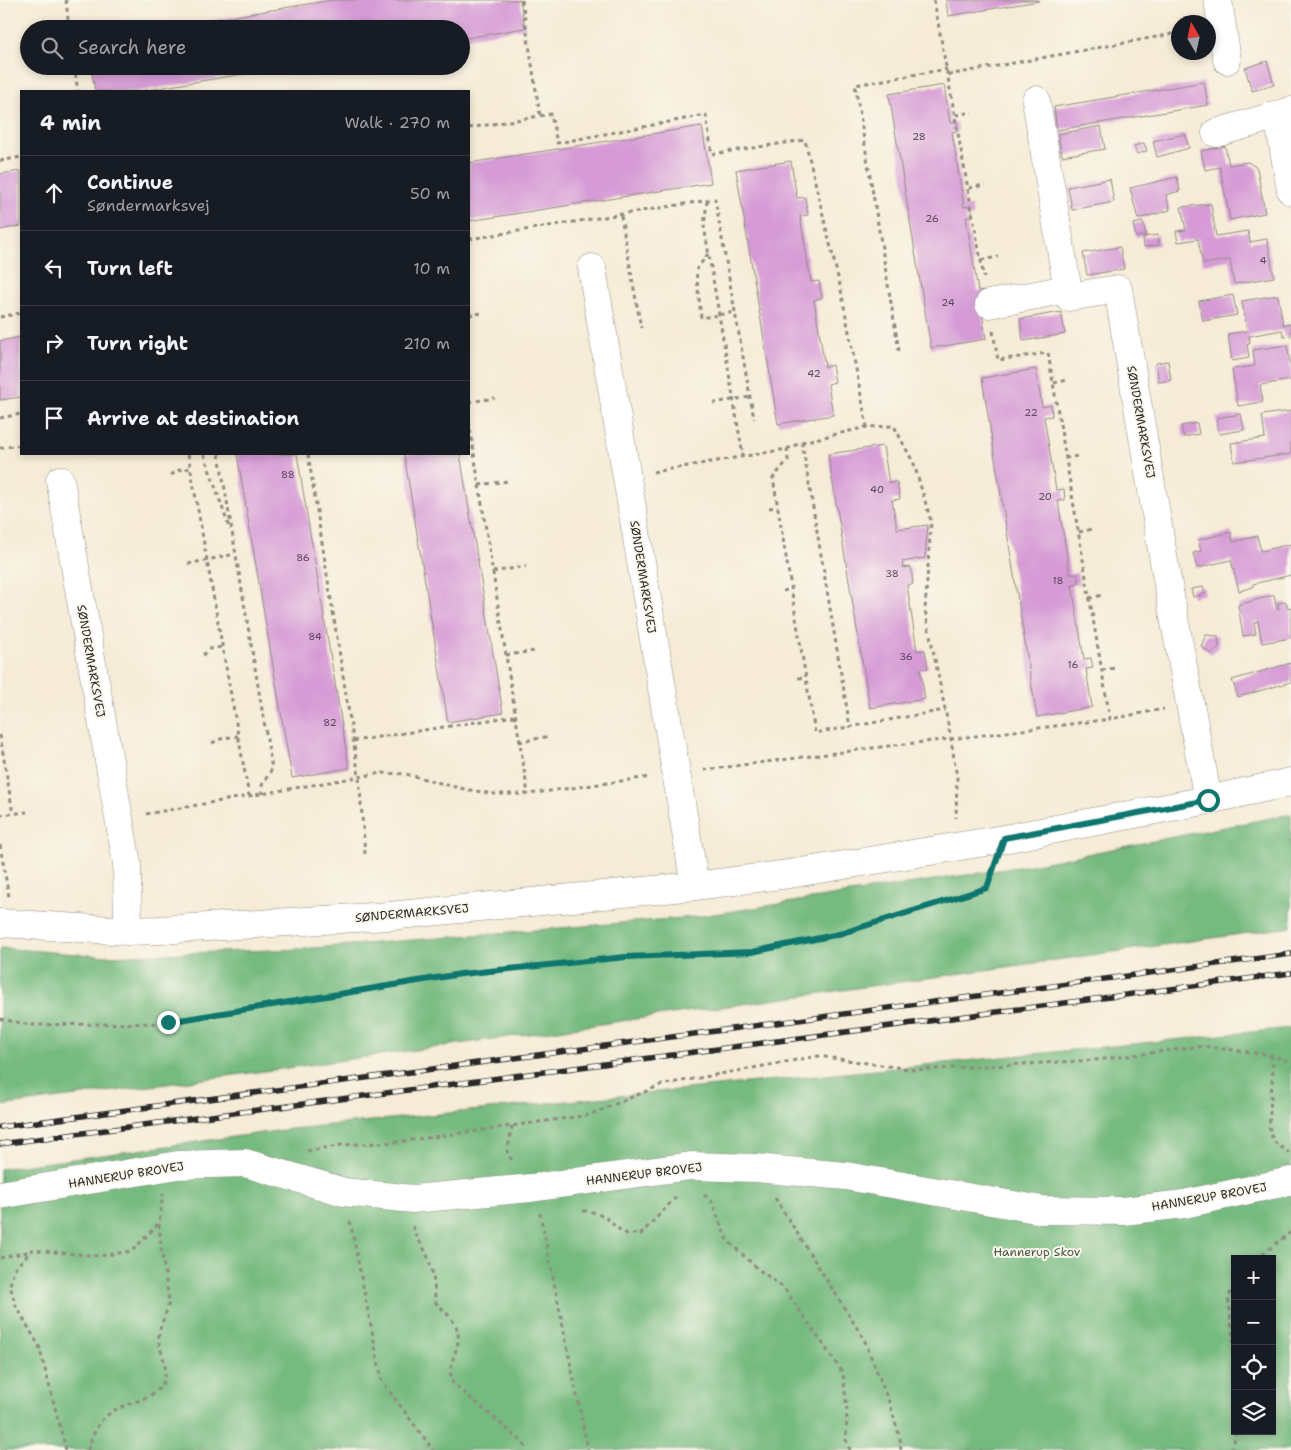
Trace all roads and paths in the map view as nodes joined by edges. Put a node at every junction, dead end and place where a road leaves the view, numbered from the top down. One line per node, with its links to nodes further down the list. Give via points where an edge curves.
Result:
1 (66, 0): 5 (path)
2 (522, 0): 16 (path)
3 (934, 0): 8 (path)
4 (1218, 0): 7 (street)
5 (68, 20)
6 (1171, 34): 10 (path)
7 (1227, 60)
8 (947, 69): 10 (path); 40 (path, via 855,85)
9 (75, 75): 11 (path)
10 (948, 75): 15 (path)
11 (78, 90)
12 (1036, 100): 31 (street)
13 (972, 112): 15 (path)
14 (1284, 113): 18 (street); 23 (street)
15 (956, 114): 22 (path)
16 (540, 116): 17 (path); 51 (path, via 551,114 557,142 706,115 712,154 805,140 841,290)
17 (470, 128)
18 (1216, 133)
19 (20, 157): 20 (path)
20 (0, 161)
21 (985, 185): 22 (path)
22 (969, 188): 29 (path)
23 (1291, 192)
24 (707, 200): 25 (path); 27 (path, via 704,226); 34 (path, via 715,199)
25 (621, 216): 26 (path); 39 (path)
26 (470, 239)
27 (708, 253): 37 (path); 37 (path, via 696,270 701,318)
28 (998, 258): 29 (path)
29 (981, 260): 32 (path)
30 (592, 268): 66 (street, SØNDERMARKSVEJ)
31 (1067, 289): 32 (street); 92 (street, SØNDERMARKSVEJ, via 1069,297 1118,289)
32 (989, 304): 42 (path, via 998,360 1048,353)
33 (482, 312): 36 (path)
34 (735, 312): 37 (path); 43 (path)
35 (20, 313): 38 (path)
36 (470, 315)
37 (719, 315): 45 (path)
38 (0, 316)
39 (641, 328)
40 (899, 351)
41 (1067, 380): 42 (path)
42 (1054, 382): 63 (path)
43 (750, 397): 45 (path); 50 (path)
44 (495, 398): 46 (path)
45 (734, 400): 47 (path); 61 (path)
46 (470, 402)
47 (713, 403)
48 (20, 414): 49 (path)
49 (0, 418)
50 (754, 419)
51 (867, 427): 53 (path); 93 (path, via 894,426 914,464 930,521 926,610)
52 (470, 428): 69 (path)
53 (802, 442): 56 (path); 96 (path)
54 (20, 445): 55 (path)
55 (0, 448)
56 (787, 449): 61 (path); 70 (path, via 788,460 773,478)
57 (188, 455): 64 (path)
58 (204, 455): 74 (path)
59 (218, 455): 74 (path)
60 (308, 455): 101 (path)
61 (743, 456): 66 (path)
62 (1079, 456): 63 (path)
63 (1065, 458): 73 (path)
64 (190, 468): 65 (path); 76 (path)
65 (171, 475)
66 (627, 477): 104 (street, SØNDERMARKSVEJ)
67 (60, 480): 114 (street, SØNDERMARKSVEJ)
68 (508, 481): 69 (path)
69 (479, 485): 79 (path)
70 (778, 507): 71 (path); 80 (path)
71 (769, 508)
72 (1092, 529): 73 (path)
73 (1079, 532): 83 (path)
74 (233, 540): 75 (path)
75 (236, 554): 76 (path); 107 (path, via 272,769 262,784)
76 (207, 560): 77 (path); 84 (path)
77 (188, 564)
78 (526, 566): 79 (path)
79 (492, 572): 87 (path)
80 (792, 589): 81 (path); 90 (path)
81 (783, 590)
82 (1103, 595): 83 (path)
83 (1089, 598): 89 (path)
84 (222, 647): 86 (path); 98 (path)
85 (536, 651): 87 (path)
86 (203, 654)
87 (506, 655): 94 (path)
88 (1115, 668): 89 (path)
89 (1102, 670): 95 (path)
90 (806, 677): 91 (path); 96 (path, via 816,733)
91 (798, 678)
92 (1189, 704): 95 (path); 110 (street, SØNDERMARKSVEJ)
93 (945, 710): 96 (path); 100 (path)
94 (515, 716): 101 (path); 102 (path)
95 (1110, 719): 100 (path)
96 (850, 728)
97 (0, 735): 112 (path)
98 (238, 736): 103 (path); 109 (path)
99 (550, 736): 102 (path)
100 (951, 740): 104 (path, via 896,744); 117 (path, via 957,778)
101 (354, 741): 105 (path)
102 (519, 742): 108 (path)
103 (212, 743)
104 (676, 773): 108 (path); 119 (street, SØNDERMARKSVEJ)
105 (359, 777): 107 (path); 108 (path, via 381,773 406,774 494,794); 118 (path)
106 (1291, 782): 110 (street, SØNDERMARKSVEJ)
107 (262, 794): 109 (path)
108 (528, 794)
109 (249, 796): 114 (path)
110 (1208, 800): 115 (street, SØNDERMARKSVEJ)
111 (27, 812): 112 (path)
112 (13, 814): 113 (path)
113 (0, 815)
114 (119, 819): 121 (street, SØNDERMARKSVEJ, via 127,864)
115 (1004, 838): 117 (street, SØNDERMARKSVEJ); 122 (path, via 987,888 839,934 752,952 626,957 461,974 168,1022 32,1025)
116 (0, 846): 120 (path)
117 (955, 847): 119 (street, SØNDERMARKSVEJ)
118 (365, 854)
119 (695, 886): 121 (street, SØNDERMARKSVEJ, via 389,916)
120 (7, 924): 121 (street, SØNDERMARKSVEJ)
121 (128, 931)
122 (0, 1019)
123 (1271, 1055): 124 (path); 125 (path, via 1203,1046 1096,1060 916,1070 818,1056 661,1085 589,1115); 126 (path, via 1269,1127 1273,1141)
124 (1291, 1063)
125 (303, 1152)
126 (1291, 1155)
127 (178, 1165): 130 (street, HANNERUP BROVEJ, via 245,1163); 132 (street, HANNERUP BROVEJ); 137 (path, via 164,1185)
128 (755, 1168): 129 (street, HANNERUP BROVEJ, via 846,1176 1042,1210 1123,1211 1184,1204); 134 (street, HANNERUP BROVEJ, via 691,1166 531,1188); 151 (path, via 864,1340 889,1402)
129 (1291, 1181)
130 (344, 1192): 134 (street, HANNERUP BROVEJ); 147 (path, via 382,1381)
131 (700, 1193): 150 (path, via 711,1200 726,1240 784,1288 843,1373 846,1440)
132 (0, 1195)
133 (681, 1195): 136 (path, via 675,1197 641,1234 627,1234 605,1217)
134 (407, 1199): 148 (path, via 414,1231 432,1271 436,1302 456,1327 458,1341 450,1377)
135 (540, 1210): 149 (path)
136 (580, 1211)
137 (159, 1223): 139 (path, via 132,1251 99,1256); 146 (path, via 169,1301 159,1330 164,1380 144,1399 118,1408 102,1420)
138 (1291, 1232): 140 (path)
139 (32, 1250): 141 (path); 145 (path, via 14,1269 10,1285 14,1304 39,1346)
140 (1261, 1255)
141 (0, 1258)
142 (1231, 1292): 143 (path, via 1228,1298)
143 (1234, 1345)
144 (1235, 1435): 152 (path)
145 (66, 1450)
146 (88, 1450)
147 (433, 1450)
148 (528, 1450)
149 (588, 1450)
150 (850, 1450)
151 (902, 1450)
152 (1231, 1450)

